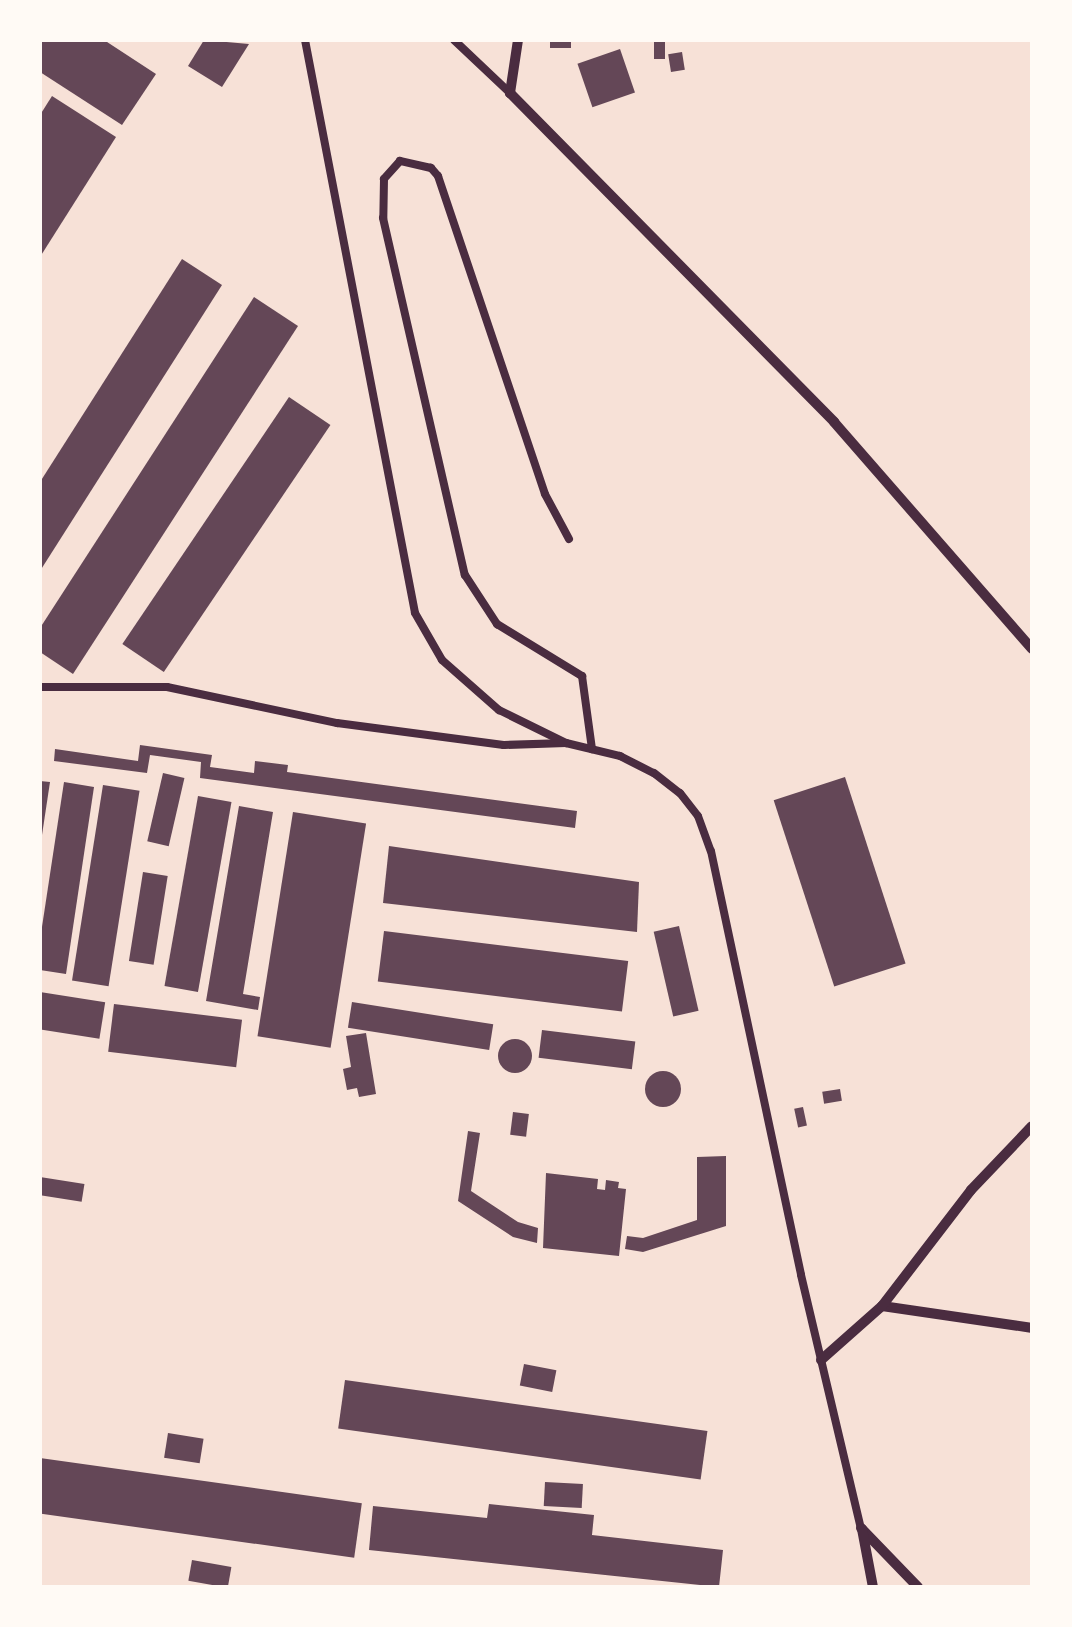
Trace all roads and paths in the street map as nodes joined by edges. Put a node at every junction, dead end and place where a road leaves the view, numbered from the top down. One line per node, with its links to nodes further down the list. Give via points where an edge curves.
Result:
1 (305, 40): 8 (lane, via 415,613 461,680 499,710)
2 (454, 40): 4 (lane)
3 (518, 40): 4 (street)
4 (510, 93): 6 (street, via 834,422)
5 (569, 539): 9 (lane, via 545,494 438,176 400,161 384,179 383,218 465,574 496,624 582,676)
6 (1032, 649)
7 (40, 688): 8 (lane, via 167,687 337,723 504,745)
8 (566, 743): 9 (lane)
9 (592, 748): 13 (lane, via 654,773 680,793 704,834)
10 (1032, 1126): 11 (street, via 971,1190)
11 (882, 1306): 12 (street); 13 (street)
12 (1032, 1328)
13 (821, 1360): 14 (lane)
14 (861, 1528): 15 (street); 16 (street)
15 (873, 1587)
16 (918, 1587)

